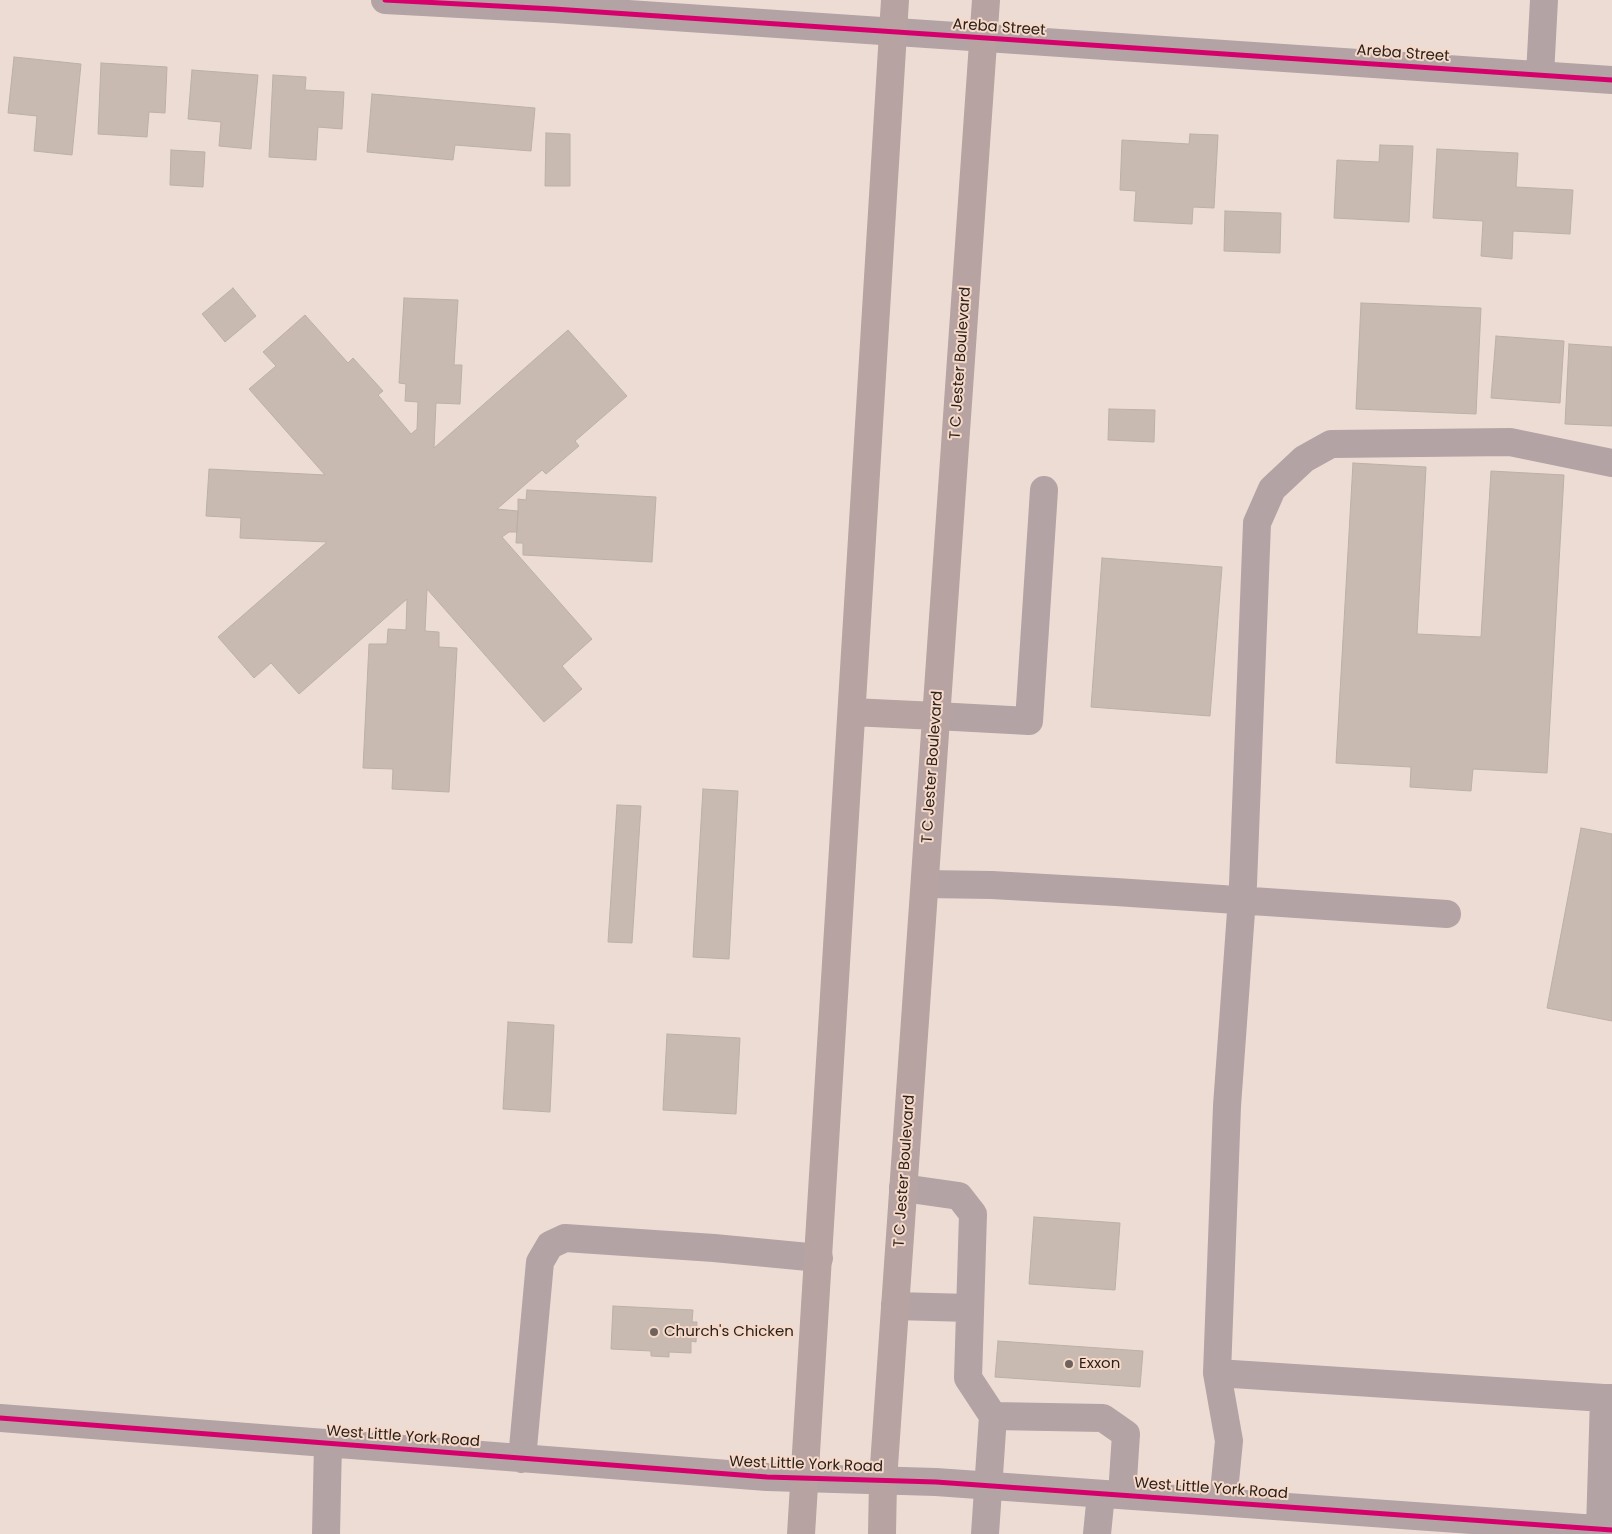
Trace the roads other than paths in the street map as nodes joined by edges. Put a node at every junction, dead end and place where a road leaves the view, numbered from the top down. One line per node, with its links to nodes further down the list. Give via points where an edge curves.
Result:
1 (385, 0): 5 (street, Areba Street)
2 (895, 0): 5 (main road)
3 (986, 0): 6 (main road, T C Jester Boulevard)
4 (1544, 0): 7 (street)
5 (893, 33): 6 (street, Areba Street); 11 (main road)
6 (984, 39): 7 (street, Areba Street); 12 (main road, T C Jester Boulevard)
7 (1540, 75): 8 (street, Areba Street)
8 (1612, 80)
9 (1612, 462): 14 (street, via 1510,442 1331,444 1304,459 1272,490 1257,523)
10 (1044, 490): 12 (street, via 1029,721)
11 (852, 712): 12 (main road); 17 (main road)
12 (936, 716): 13 (main road, T C Jester Boulevard)
13 (925, 884): 14 (street); 16 (main road, T C Jester Boulevard)
14 (1241, 900): 15 (street); 20 (street, via 1227,1106)
15 (1447, 914)
16 (903, 1188): 18 (main road, T C Jester Boulevard); 19 (street, via 960,1196 973,1214)
17 (819, 1258): 25 (street, via 565,1238 550,1245 540,1262); 26 (main road)
18 (895, 1306): 19 (street); 27 (main road, T C Jester Boulevard)
19 (970, 1308): 22 (street, via 968,1378)
20 (1217, 1373): 21 (street); 30 (street, via 1229,1441)
21 (1608, 1398): 31 (street)
22 (993, 1416): 28 (street); 29 (street, via 1103,1418 1126,1434)
23 (0, 1418): 24 (street, West Little York Road)
24 (328, 1443): 25 (street, West Little York Road); 33 (street)
25 (522, 1458): 26 (street, West Little York Road)
26 (804, 1478): 27 (street, West Little York Road); 34 (main road)
27 (883, 1480): 28 (street, West Little York Road); 35 (main road, T C Jester Boulevard)
28 (990, 1486): 29 (street, West Little York Road); 36 (street)
29 (1111, 1494): 30 (street, West Little York Road); 37 (street)
30 (1223, 1502): 32 (street, West Little York Road)
31 (1606, 1530): 32 (street, West Little York Road)
32 (1573, 1531)
33 (326, 1534)
34 (801, 1534)
35 (882, 1534)
36 (985, 1534)
37 (1097, 1534)

